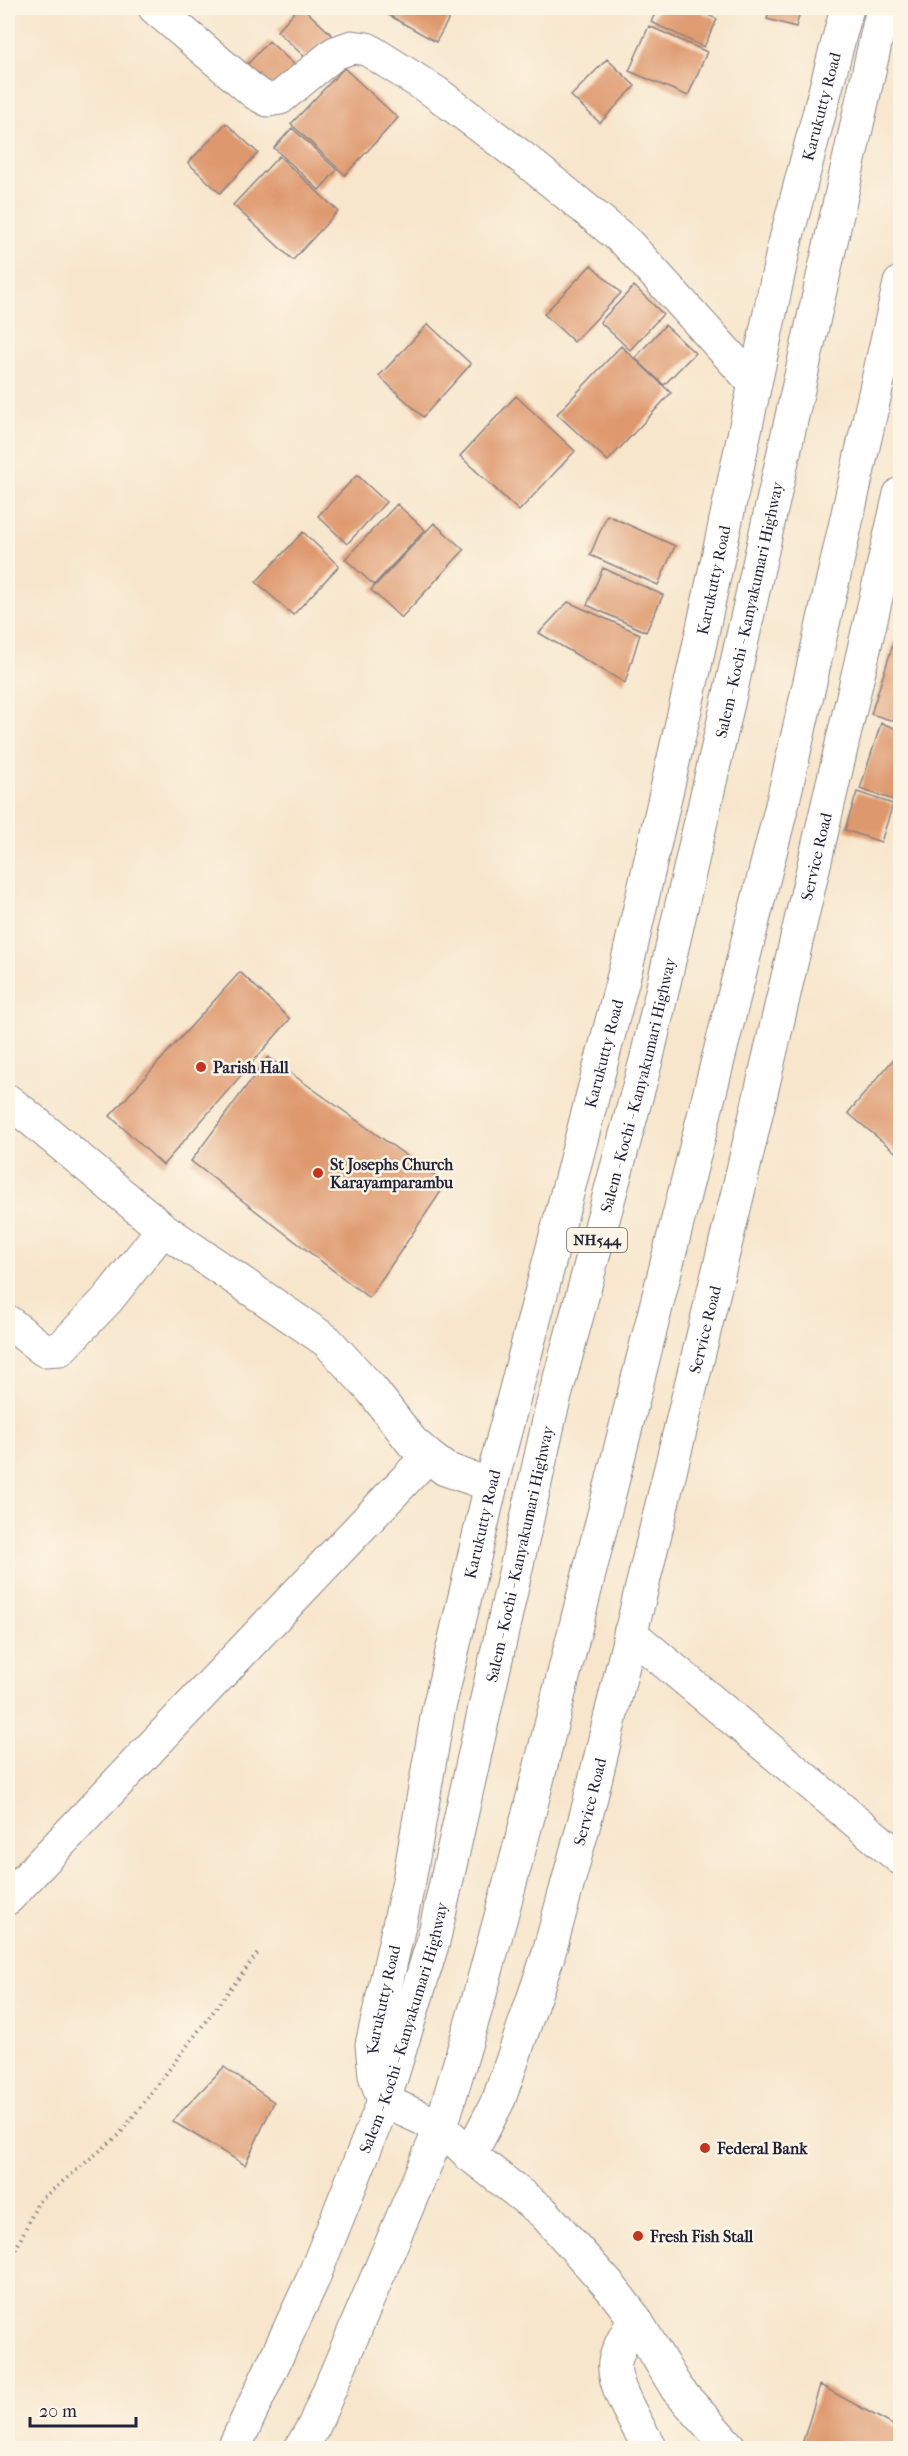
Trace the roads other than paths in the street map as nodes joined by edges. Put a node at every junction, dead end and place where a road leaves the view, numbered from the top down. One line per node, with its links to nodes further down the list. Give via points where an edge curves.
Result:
1 (155, 8): 5 (main road, via 268,100 280,99 335,53 352,47 368,49 481,126 626,242)
2 (847, 8): 5 (main road, Karukutty Road, via 784,247)
3 (883, 8): 15 (main road, Salem - Kochi - Kanyakumari Highway / NH544, via 647,1057 551,1411 433,1942)
4 (900, 283): 16 (main road, via 783,801 711,1091 529,1813)
5 (754, 383): 11 (main road, Karukutty Road, via 629,956)
6 (900, 494): 12 (main road, Service Road, via 738,1192)
7 (8, 1101): 8 (main road)
8 (163, 1229): 9 (main road, via 108,1299 60,1349 44,1350); 10 (main road, via 327,1341)
9 (8, 1322)
10 (428, 1456): 11 (main road, via 445,1469); 14 (main road)
11 (491, 1485): 15 (main road, Karukutty Road, via 438,1712 409,1881 372,2045 375,2075)
12 (630, 1633): 13 (main road); 17 (main road, Service Road, via 548,1956 499,2099)
13 (900, 1858)
14 (8, 1898)
15 (384, 2101): 16 (main road); 19 (main road, Salem - Kochi - Kanyakumari Highway / NH544, via 312,2281)
16 (441, 2127): 17 (main road); 20 (main road)
17 (470, 2155): 18 (main road, via 544,2213)
18 (635, 2319): 21 (main road, via 618,2352 615,2373); 22 (main road, via 677,2389)
19 (234, 2448)
20 (302, 2448)
21 (650, 2448)
22 (730, 2448)

